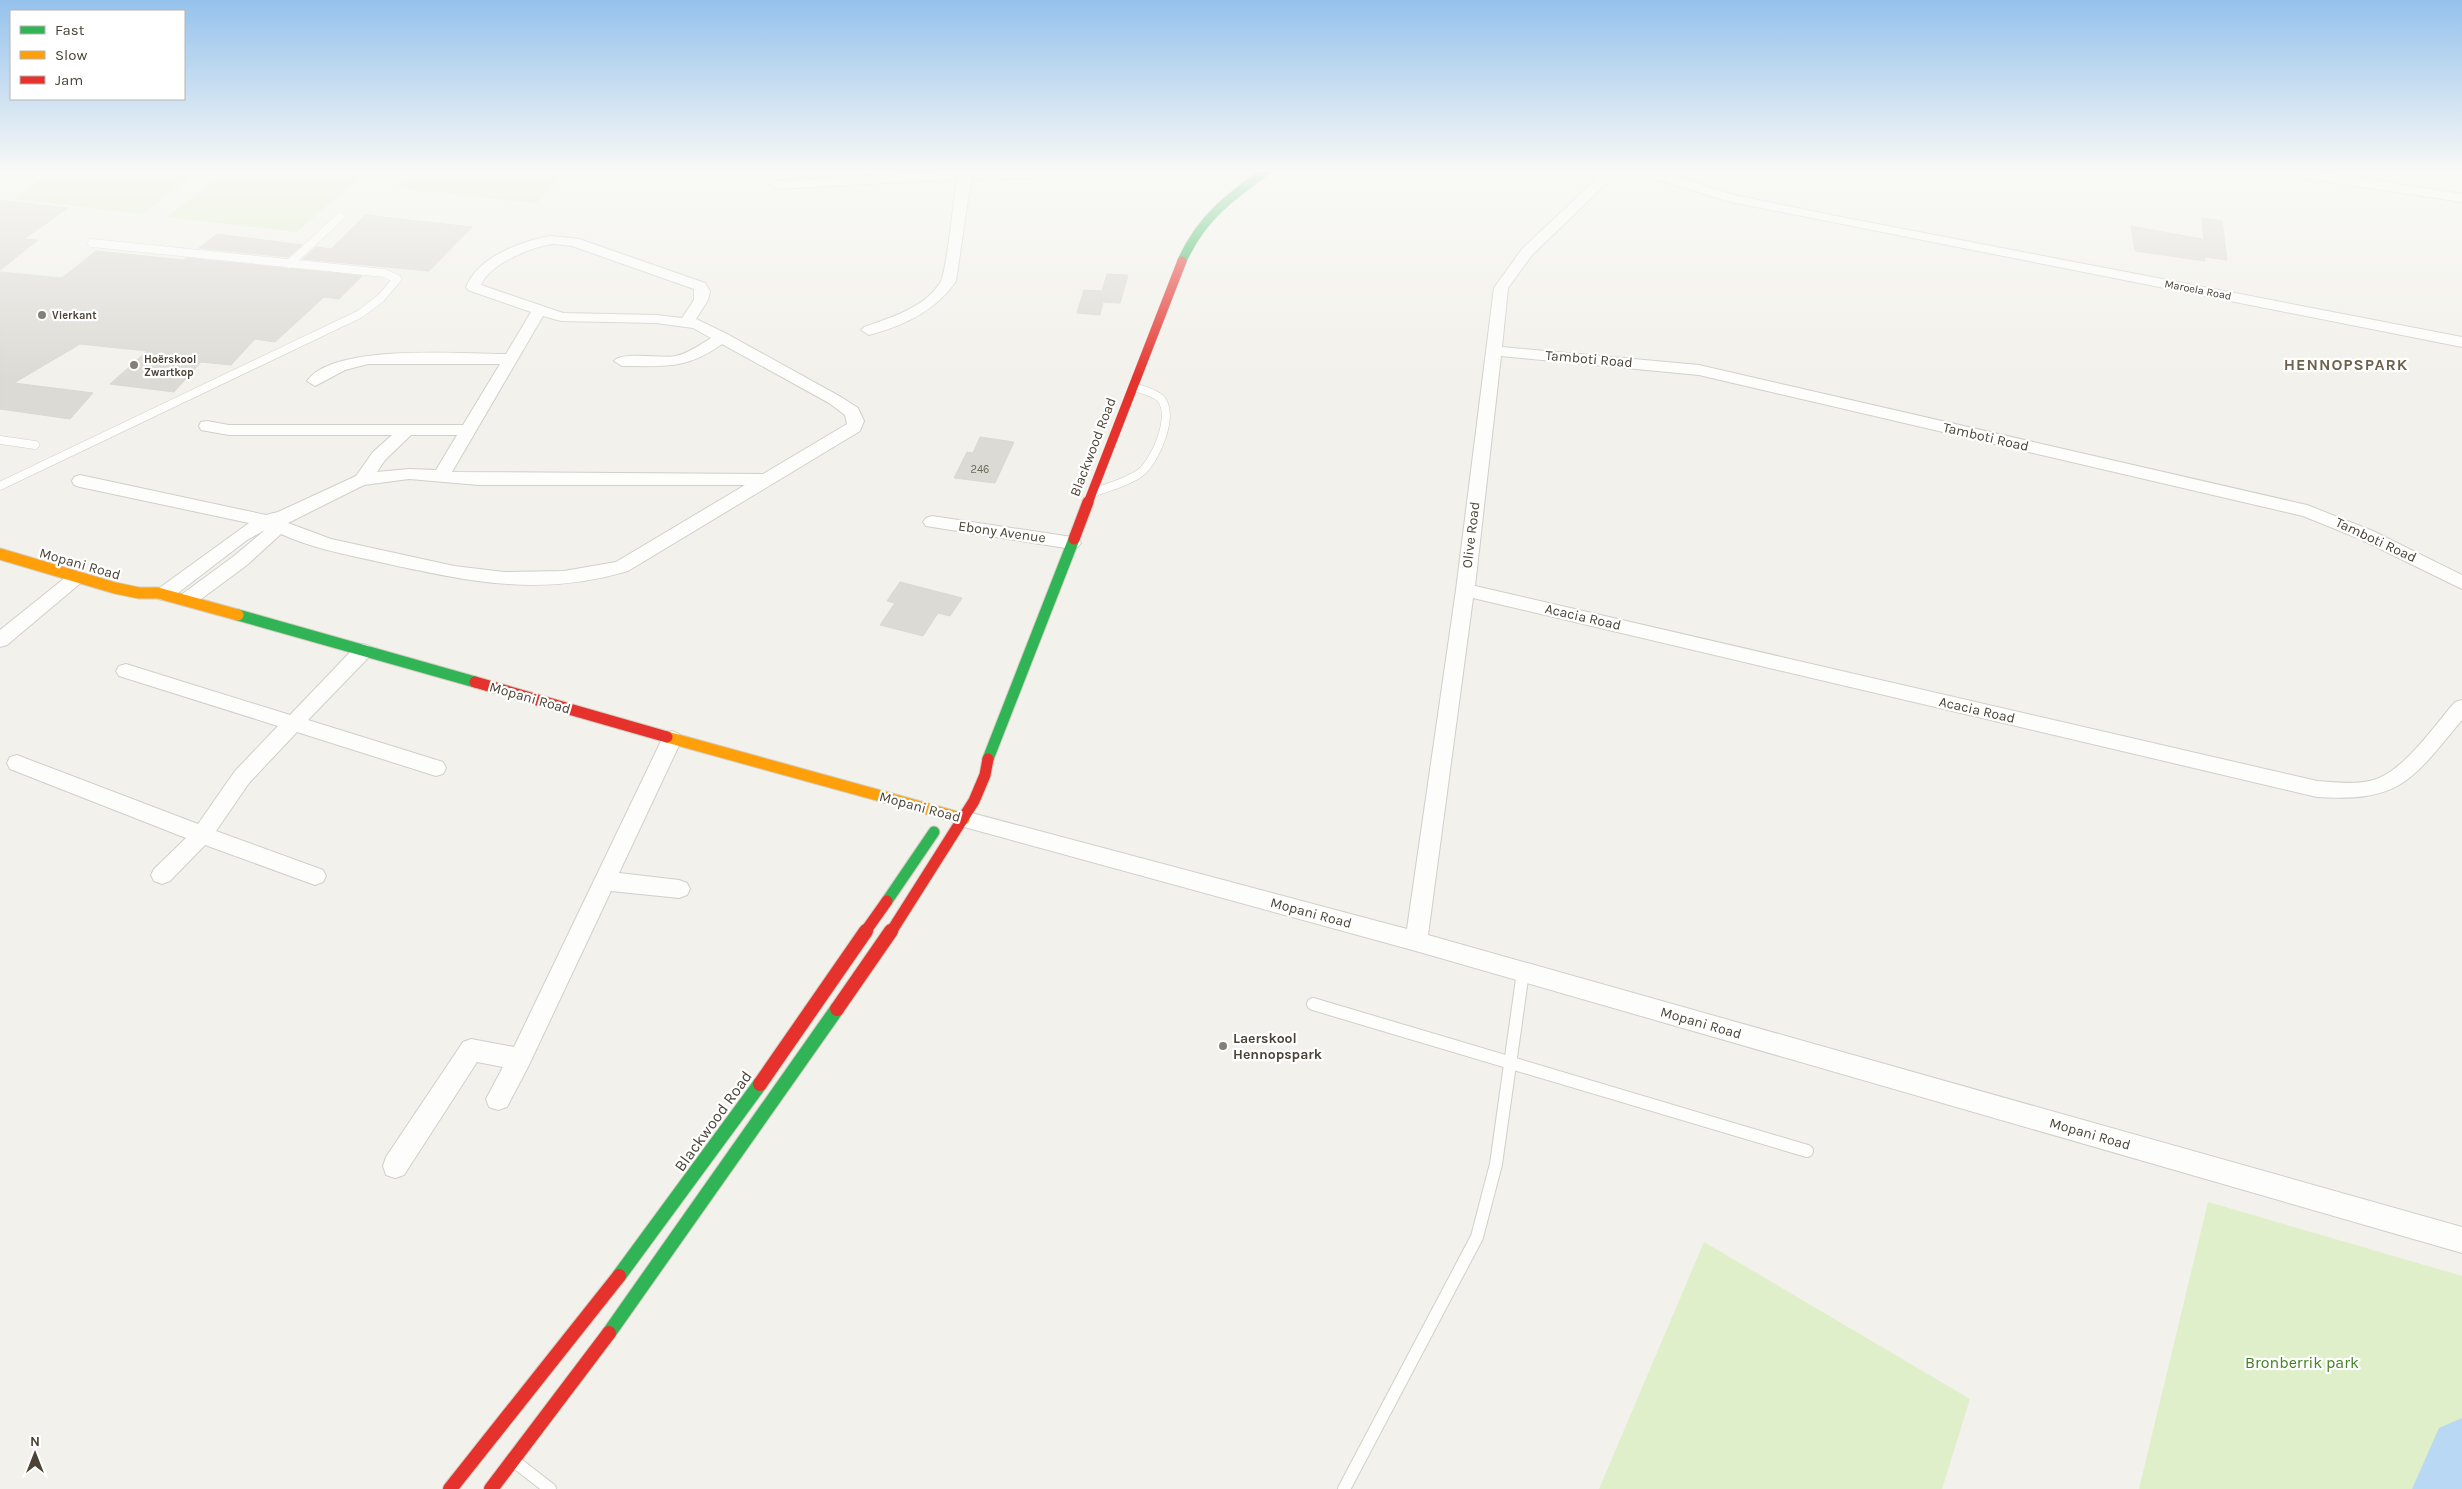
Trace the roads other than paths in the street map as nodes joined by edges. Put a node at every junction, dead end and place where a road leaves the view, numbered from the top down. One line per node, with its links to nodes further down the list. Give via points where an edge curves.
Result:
1 (314, 240): 9 (lane)
2 (556, 240): 10 (street, via 536,243 483,271 474,280 473,287)
3 (563, 240): 11 (street, via 700,286 703,291 701,300)
4 (955, 240): 12 (street, via 949,281 942,292 911,314)
5 (1190, 240): 19 (street, Blackwood Road)
6 (1539, 240): 15 (street, Olive Road, via 1501,288)
7 (1941, 240): 14 (street, Maroela Road)
8 (92, 242): 9 (lane)
9 (289, 264): 29 (lane, via 384,273 397,279 381,298 360,314)
10 (539, 311): 11 (street, via 561,317); 16 (street)
11 (687, 322): 13 (street, via 698,324)
12 (869, 330)
13 (722, 338): 17 (street, via 677,361); 27 (street, via 836,400 852,412 856,421 854,427)
14 (2462, 342)
15 (1493, 351): 37 (street, Tamboti Road, via 1699,370 2306,511 2345,524); 38 (street, Olive Road)
16 (510, 359): 18 (street, via 368,359 351,361); 22 (street)
17 (622, 361)
18 (315, 381)
19 (1132, 386): 30 (street, Blackwood Road); 30 (lane, via 1161,399 1164,404 1166,414 1155,454 1141,472)
20 (206, 426): 21 (street, via 229,430)
21 (407, 430): 22 (street); 26 (street, via 380,456)
22 (468, 430): 25 (street)
23 (0, 440): 24 (lane)
24 (35, 445)
25 (441, 476): 26 (street, via 409,474); 27 (street, via 479,479)
26 (362, 480): 31 (street)
27 (765, 480): 31 (street, via 622,567 594,575 530,579 462,574 322,543 299,536)
28 (80, 481): 31 (street)
29 (0, 486)
30 (1092, 493): 33 (street, Blackwood Road)
31 (276, 521): 39 (street, via 241,536); 40 (street)
32 (932, 522): 33 (street, Ebony Avenue)
33 (1072, 543): 47 (street, Blackwood Road)
34 (0, 554): 35 (street, Mopani Road)
35 (77, 577): 39 (street, Mopani Road, via 139,593); 41 (street)
36 (136, 580): 39 (street, Mopani Road)
37 (2462, 583)
38 (1465, 590): 44 (street, Acacia Road, via 2317,789 2358,790 2386,783 2402,773); 57 (street, Olive Road)
39 (161, 593): 40 (street, Mopani Road)
40 (187, 600): 42 (street, Mopani Road)
41 (0, 640)
42 (364, 651): 45 (street); 46 (street, Mopani Road)
43 (126, 671): 45 (street)
44 (2462, 707)
45 (294, 723): 49 (street); 52 (street, via 238,782)
46 (672, 739): 51 (street, Mopani Road); 55 (street)
47 (988, 762): 50 (street, Blackwood Road); 51 (street, Blackwood Road, via 981,786)
48 (17, 763): 52 (street)
49 (436, 768)
50 (973, 775)
51 (954, 813): 57 (street, Mopani Road); 66 (street, Blackwood Road, via 909,906 855,986 622,1315); 67 (street, Blackwood Road, via 656,1228)
52 (202, 835): 53 (street); 54 (street)
53 (162, 875)
54 (315, 876)
55 (606, 881): 56 (street); 60 (street)
56 (679, 889)
57 (1416, 941): 58 (street, Mopani Road)
58 (1523, 972): 61 (lane); 65 (street, Mopani Road)
59 (1313, 1004): 61 (lane)
60 (520, 1059): 62 (street); 64 (street, via 471,1050)
61 (1510, 1061): 63 (lane); 70 (lane, via 1496,1164 1477,1237)
62 (498, 1099)
63 (1806, 1151)
64 (395, 1166)
65 (2462, 1240)
66 (514, 1461): 68 (street, Blackwood Road); 69 (lane)
67 (450, 1489)
68 (491, 1489)
69 (550, 1489)
70 (1344, 1489)

